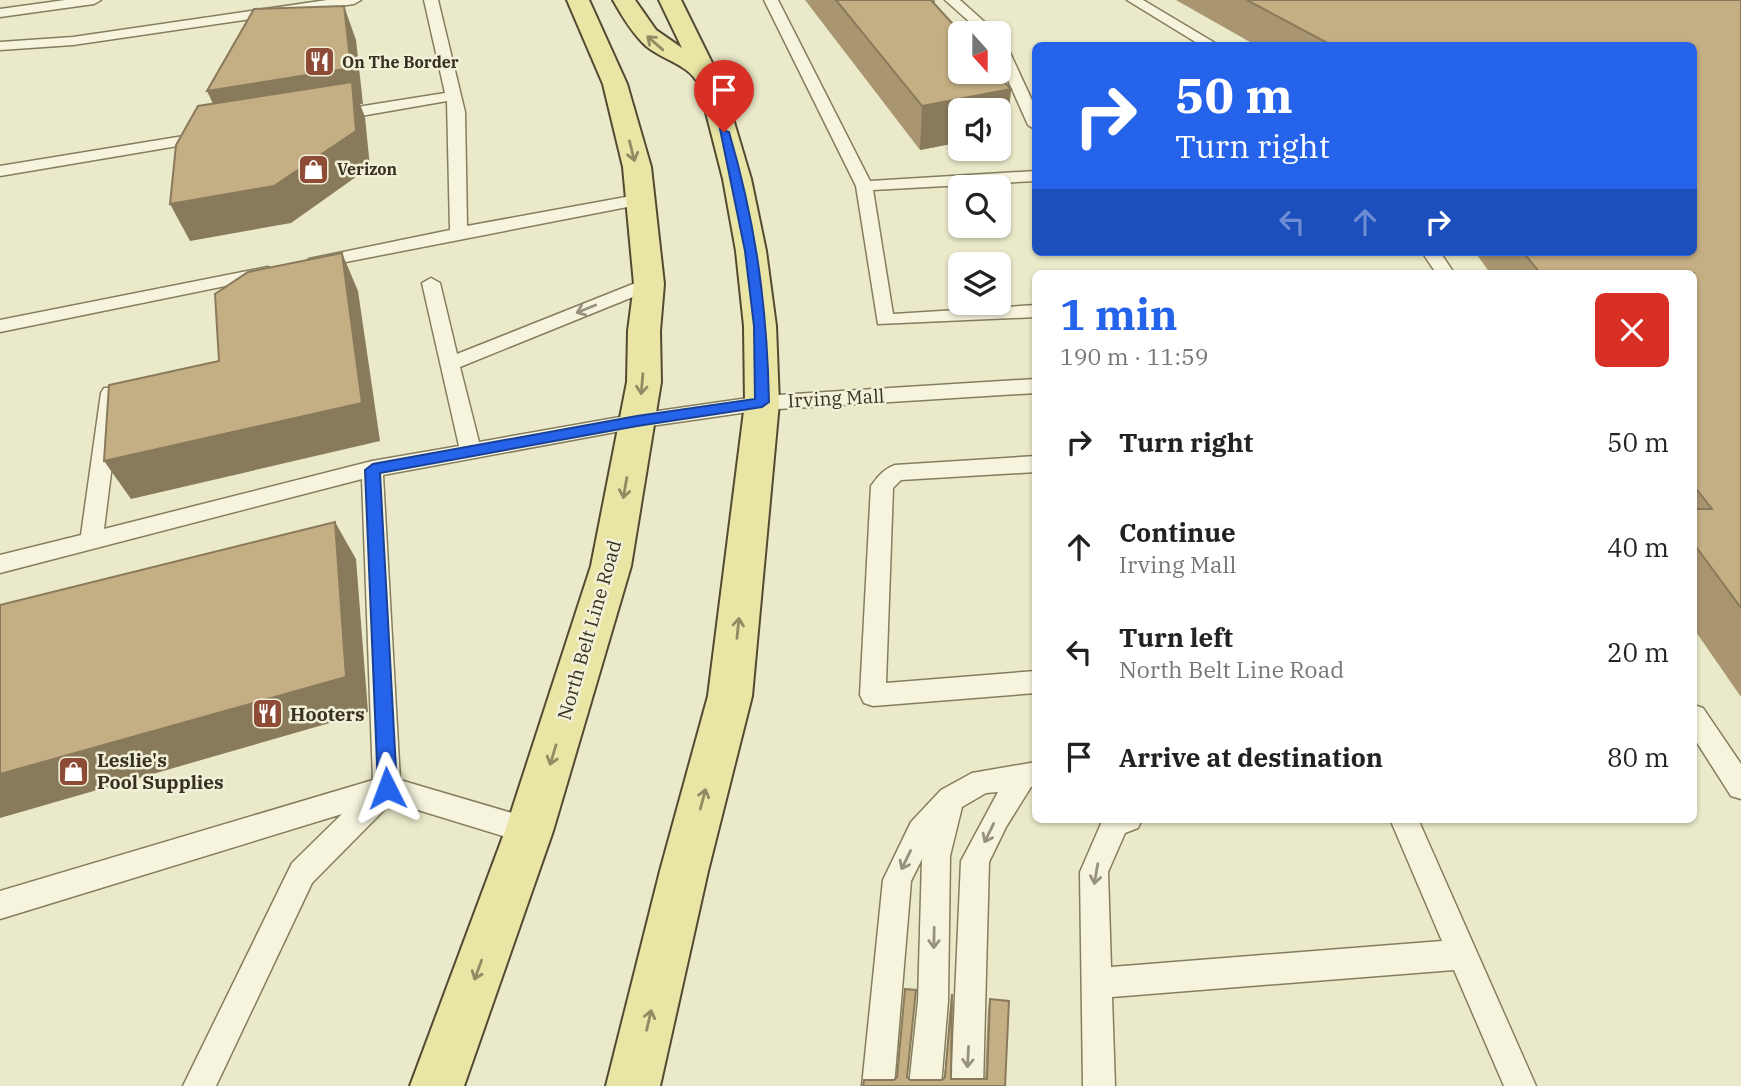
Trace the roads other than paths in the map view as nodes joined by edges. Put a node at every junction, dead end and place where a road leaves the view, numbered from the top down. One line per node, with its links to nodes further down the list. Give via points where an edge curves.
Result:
1 (94, 0): 10 (lane)
2 (354, 0): 14 (lane)
3 (431, 0): 17 (lane)
4 (578, 0): 24 (main road, North Belt Line Road, one-way to 24, via 615,85)
5 (624, 0): 15 (main road, one-way to 5, via 663,50 642,31)
6 (670, 0): 15 (main road)
7 (771, 0): 23 (lane)
8 (953, 0): 12 (lane)
9 (1135, 0): 13 (lane)
10 (71, 2): 11 (lane); 14 (lane)
11 (0, 13)
12 (977, 21)
13 (1206, 42)
14 (2, 47)
15 (702, 67): 33 (main road, via 737,179 751,251 761,326)
16 (1012, 72): 18 (lane)
17 (453, 96): 19 (lane); 25 (lane)
18 (1032, 116)
19 (318, 118)
20 (224, 134): 21 (lane)
21 (0, 172)
22 (1032, 176): 23 (lane)
23 (864, 186): 28 (lane, via 886,320)
24 (642, 200): 25 (lane); 27 (main road, North Belt Line Road)
25 (459, 233): 29 (lane)
26 (431, 283): 30 (lane)
27 (649, 284): 30 (lane, one-way to 30); 34 (main road, North Belt Line Road, one-way to 34)
28 (1032, 311)
29 (0, 326)
30 (449, 363): 35 (lane)
31 (1032, 386): 33 (lane, Irving Mall)
32 (135, 388): 38 (lane, via 110,394)
33 (762, 402): 34 (lane, Irving Mall); 54 (main road, one-way to 33, via 730,696)
34 (637, 421): 35 (lane, Irving Mall); 48 (main road, North Belt Line Road, one-way to 48, via 611,566)
35 (470, 450): 37 (lane, Irving Mall)
36 (1032, 464): 40 (lane, via 895,473 882,486 873,695)
37 (373, 470): 38 (lane, Irving Mall); 44 (lane)
38 (91, 541): 39 (lane, Irving Mall)
39 (0, 564)
40 (1032, 682)
41 (1697, 721): 43 (lane)
42 (1030, 775): 45 (lane, via 982,782); 57 (lane, one-way to 57, via 996,818 975,861)
43 (1741, 787)
44 (387, 788): 48 (lane); 49 (lane); 52 (lane, via 302,873)
45 (951, 799): 55 (lane, one-way to 55, via 920,831 897,880); 56 (lane, one-way to 56, via 936,856 933,1001)
46 (1118, 823): 51 (lane, one-way to 51, via 1094,872)
47 (1406, 823): 50 (lane)
48 (530, 831): 53 (main road, North Belt Line Road, one-way to 53)
49 (0, 905)
50 (1461, 954): 51 (lane); 59 (lane)
51 (1096, 984): 58 (lane)
52 (199, 1086)
53 (437, 1086)
54 (633, 1086)
55 (877, 1086)
56 (925, 1086)
57 (967, 1086)
58 (1099, 1086)
59 (1520, 1086)

